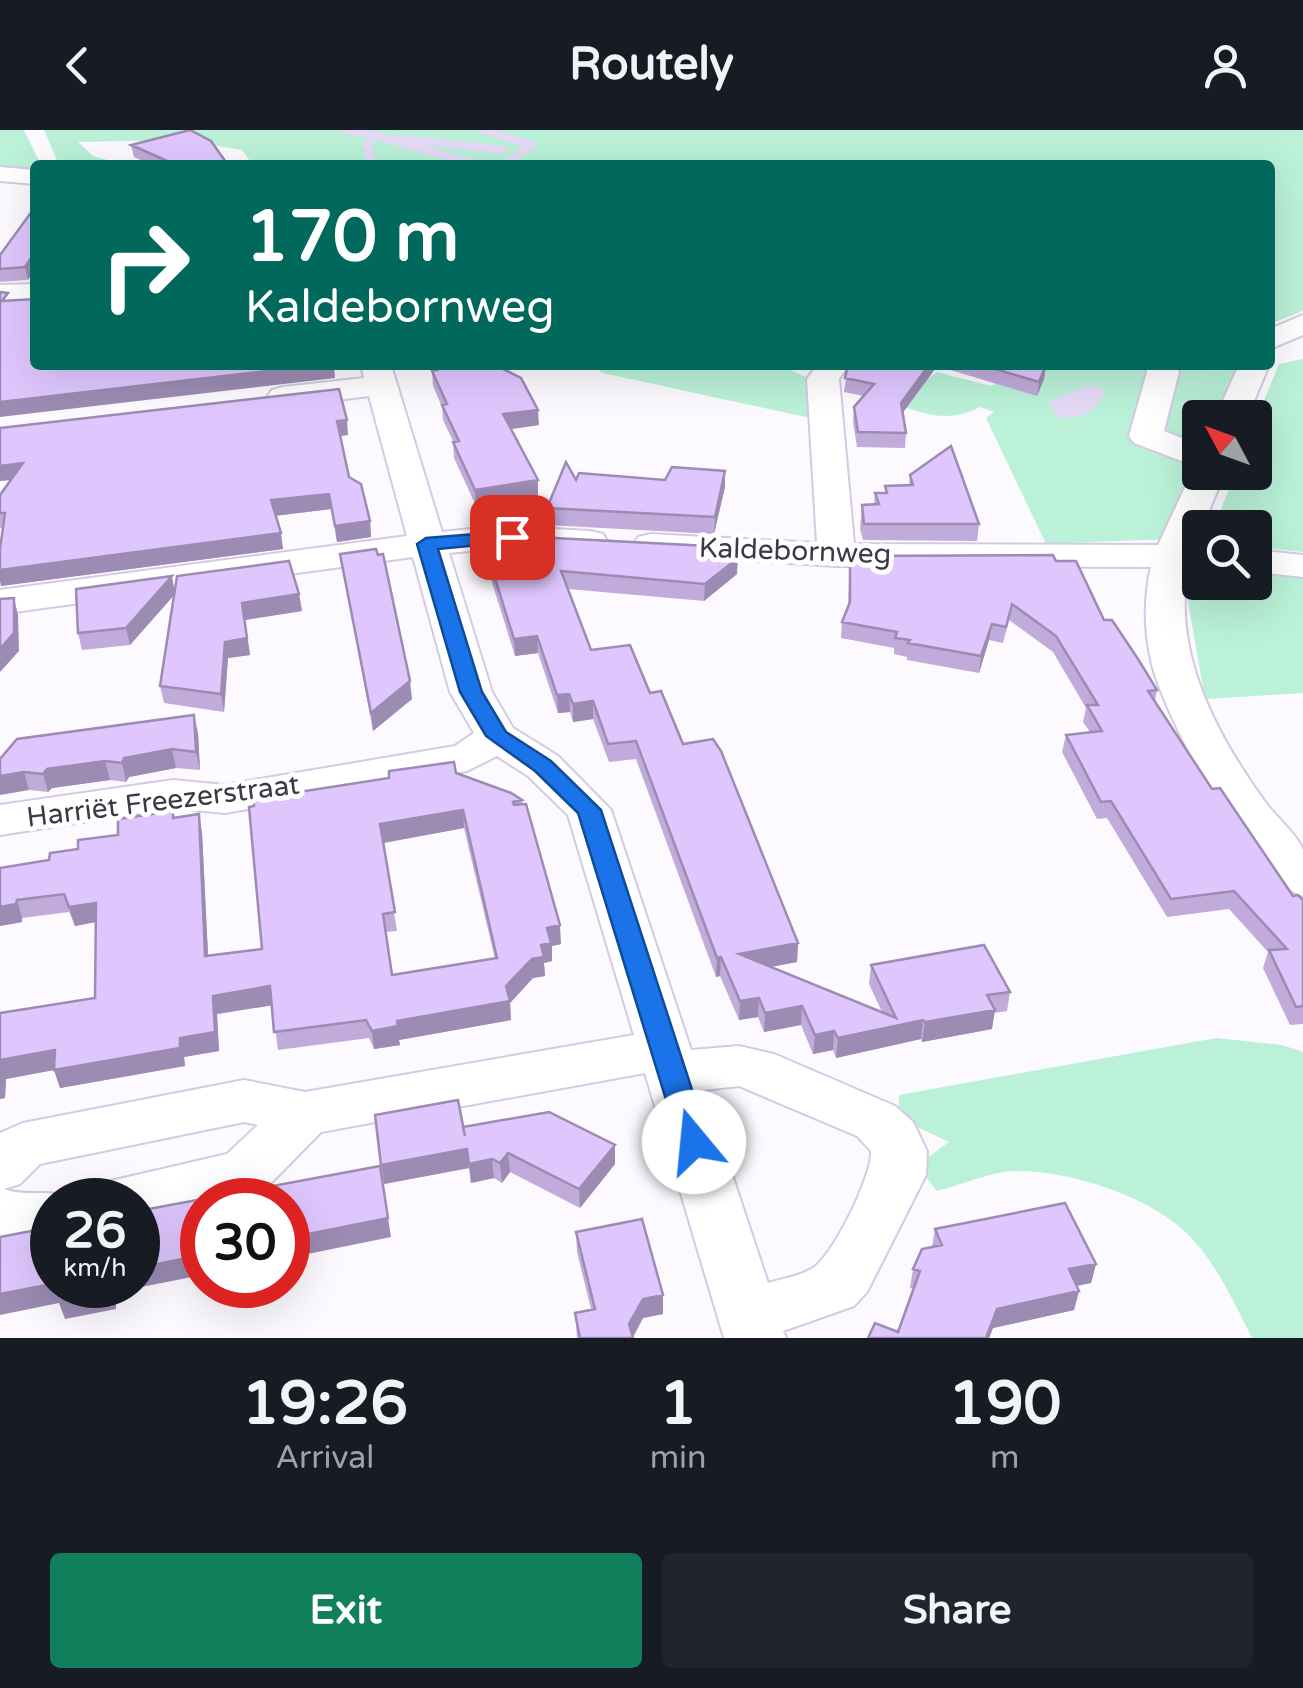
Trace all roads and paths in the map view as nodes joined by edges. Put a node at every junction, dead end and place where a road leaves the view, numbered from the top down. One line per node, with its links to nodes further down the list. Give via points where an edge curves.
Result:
1 (0, 174): 2 (street)
2 (30, 177)
3 (30, 293): 4 (street)
4 (0, 294)
5 (1303, 324): 6 (street)
6 (1275, 338)
7 (829, 370): 16 (street, via 823,379)
8 (1163, 370): 13 (street, via 1146,436)
9 (1252, 370): 11 (street)
10 (380, 375): 12 (street); 14 (street)
11 (1239, 400)
12 (249, 402)
13 (1182, 450)
14 (426, 544): 16 (street, Kaldebornweg, via 512,537); 20 (street, Kaldebornweg); 21 (street, via 471,692)
15 (1182, 554): 16 (street, Kaldebornweg)
16 (836, 555)
17 (1272, 563): 18 (street)
18 (1303, 566)
19 (1182, 567): 23 (street, via 1164,614 1184,698 1238,797)
20 (0, 602)
21 (497, 736): 22 (street, Harriët Freezerstraat, via 466,757 225,799 173,794); 24 (street, via 543,766 589,810)
22 (0, 820)
23 (1303, 880)
24 (668, 1061): 25 (street); 30 (street); 30 (street, via 754,1068 876,1121 899,1145 898,1175 846,1274 833,1288)
25 (305, 1113): 26 (street, via 244,1101 23,1145); 27 (street, via 244,1174)
26 (0, 1168)
27 (160, 1192)
28 (0, 1212): 29 (street)
29 (30, 1220)
30 (752, 1327)

